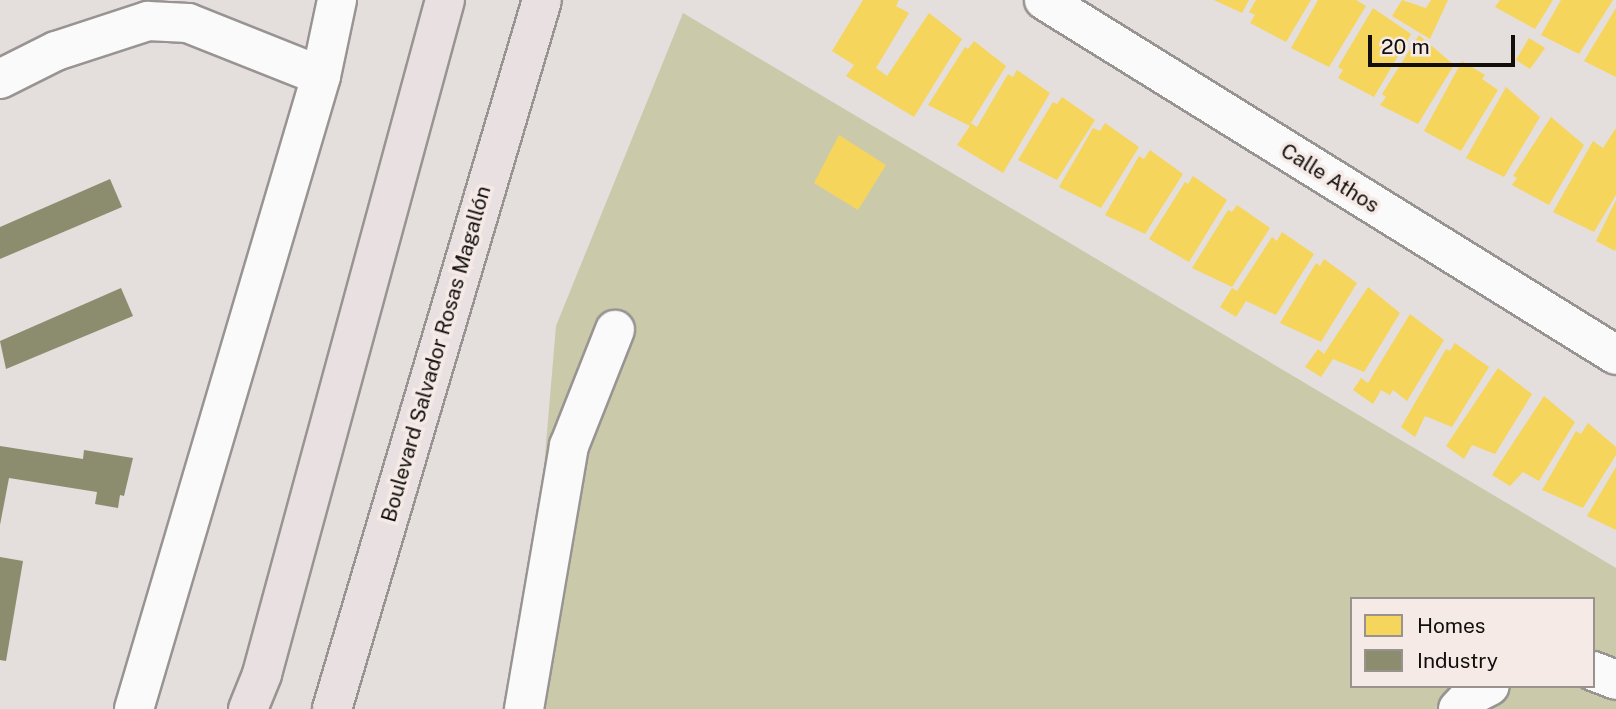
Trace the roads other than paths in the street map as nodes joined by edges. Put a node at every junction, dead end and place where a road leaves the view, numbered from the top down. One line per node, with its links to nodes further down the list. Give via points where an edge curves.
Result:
1 (337, 0): 5 (street)
2 (445, 0): 13 (highway, via 262,674)
3 (542, 0): 14 (highway, Boulevard Salvador Rosas Magallón)
4 (1044, 0): 8 (street, Calle Athos)
5 (321, 76): 6 (street, via 188,23 148,21 56,51); 12 (street)
6 (0, 79)
7 (615, 330): 15 (street, via 569,446)
8 (1616, 355)
9 (1595, 672): 10 (street)
10 (1616, 680)
11 (1486, 688): 16 (street, via 1470,695)
12 (134, 709)
13 (248, 709)
14 (332, 709)
15 (524, 709)
16 (1458, 709)

